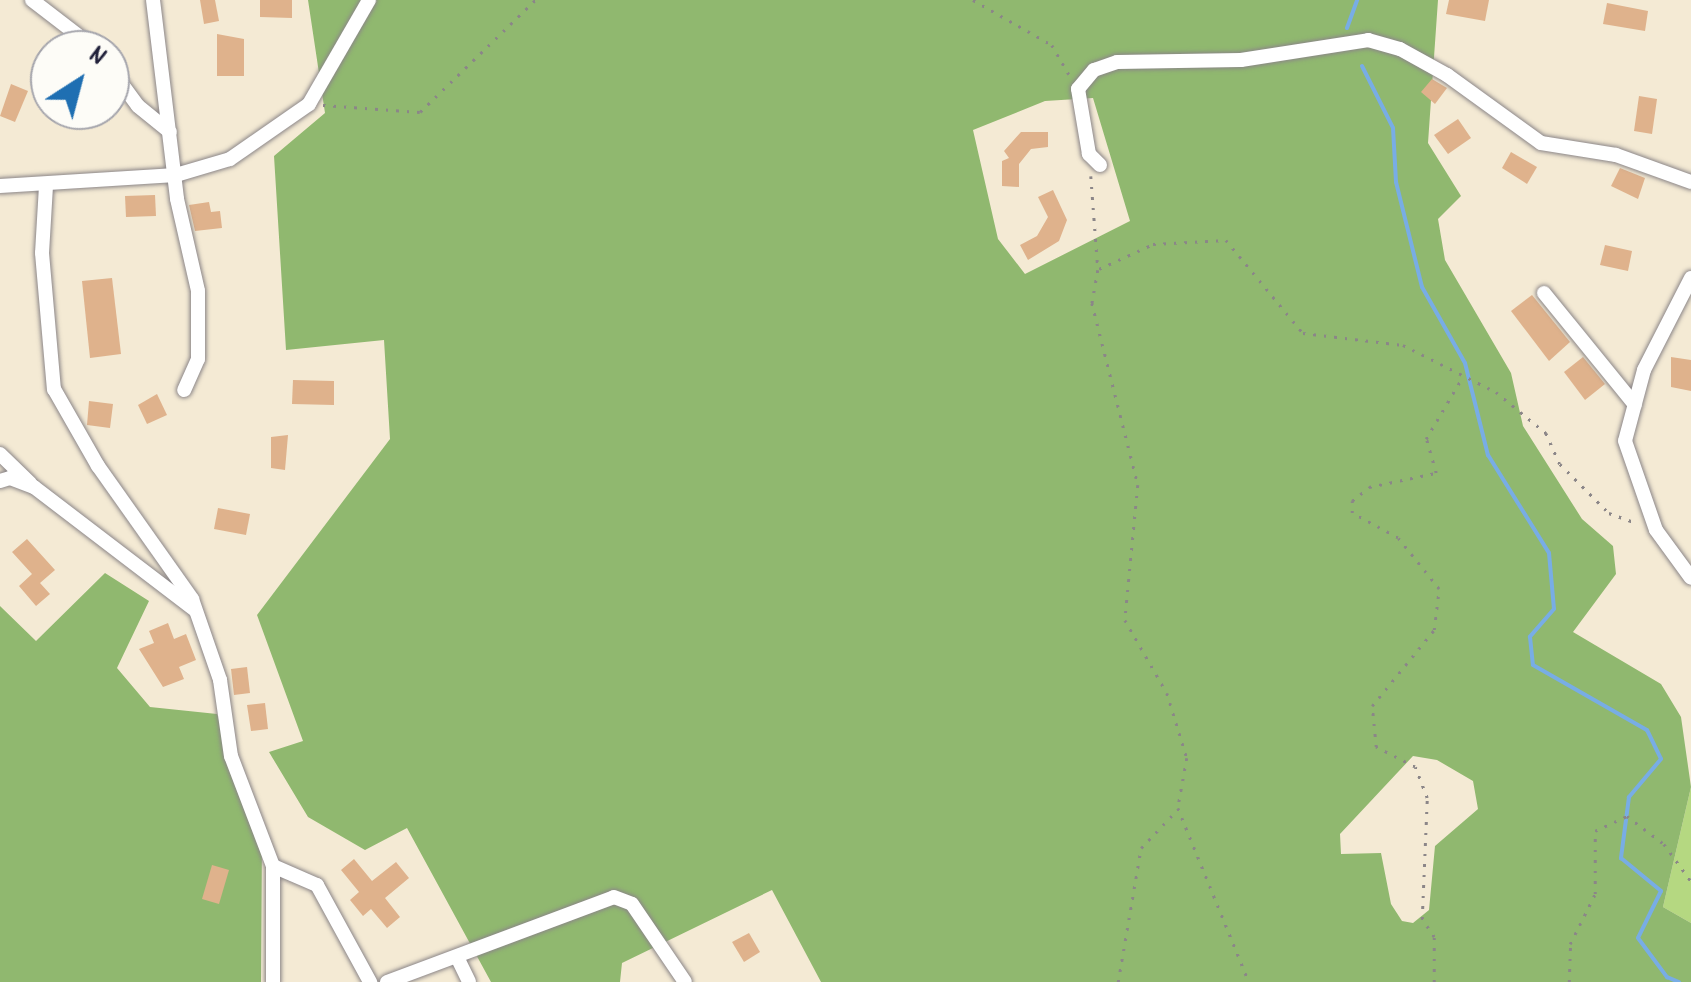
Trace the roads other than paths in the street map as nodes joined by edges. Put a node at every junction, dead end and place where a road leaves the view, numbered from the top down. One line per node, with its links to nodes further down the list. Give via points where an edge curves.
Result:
1 (32, 0): 4 (street)
2 (154, 0): 6 (street)
3 (369, 0): 8 (street, via 309,104 230,160)
4 (71, 30)
5 (130, 95): 6 (street)
6 (170, 132): 8 (street)
7 (1094, 160): 9 (street, via 1078,88 1094,70 1116,62 1241,60 1368,40 1400,49 1446,76 1541,143 1616,155)
8 (176, 175): 11 (street); 14 (street, via 198,290 198,359)
9 (1691, 182)
10 (0, 186): 11 (street)
11 (46, 186): 20 (street, via 42,253 54,389)
12 (1691, 278): 15 (street, via 1644,370)
13 (1544, 293): 15 (street)
14 (184, 390)
15 (1635, 405): 19 (street, via 1625,442 1656,530)
16 (0, 454): 18 (street)
17 (0, 481): 18 (street)
18 (34, 487): 20 (street)
19 (1691, 578)
20 (196, 611): 21 (street, via 220,680 231,756)
21 (273, 866): 23 (street); 24 (street, via 317,885)
22 (458, 959): 25 (street); 26 (street); 27 (street, via 614,897 632,904)
23 (273, 982)
24 (370, 982)
25 (388, 982)
26 (469, 982)
27 (685, 982)

